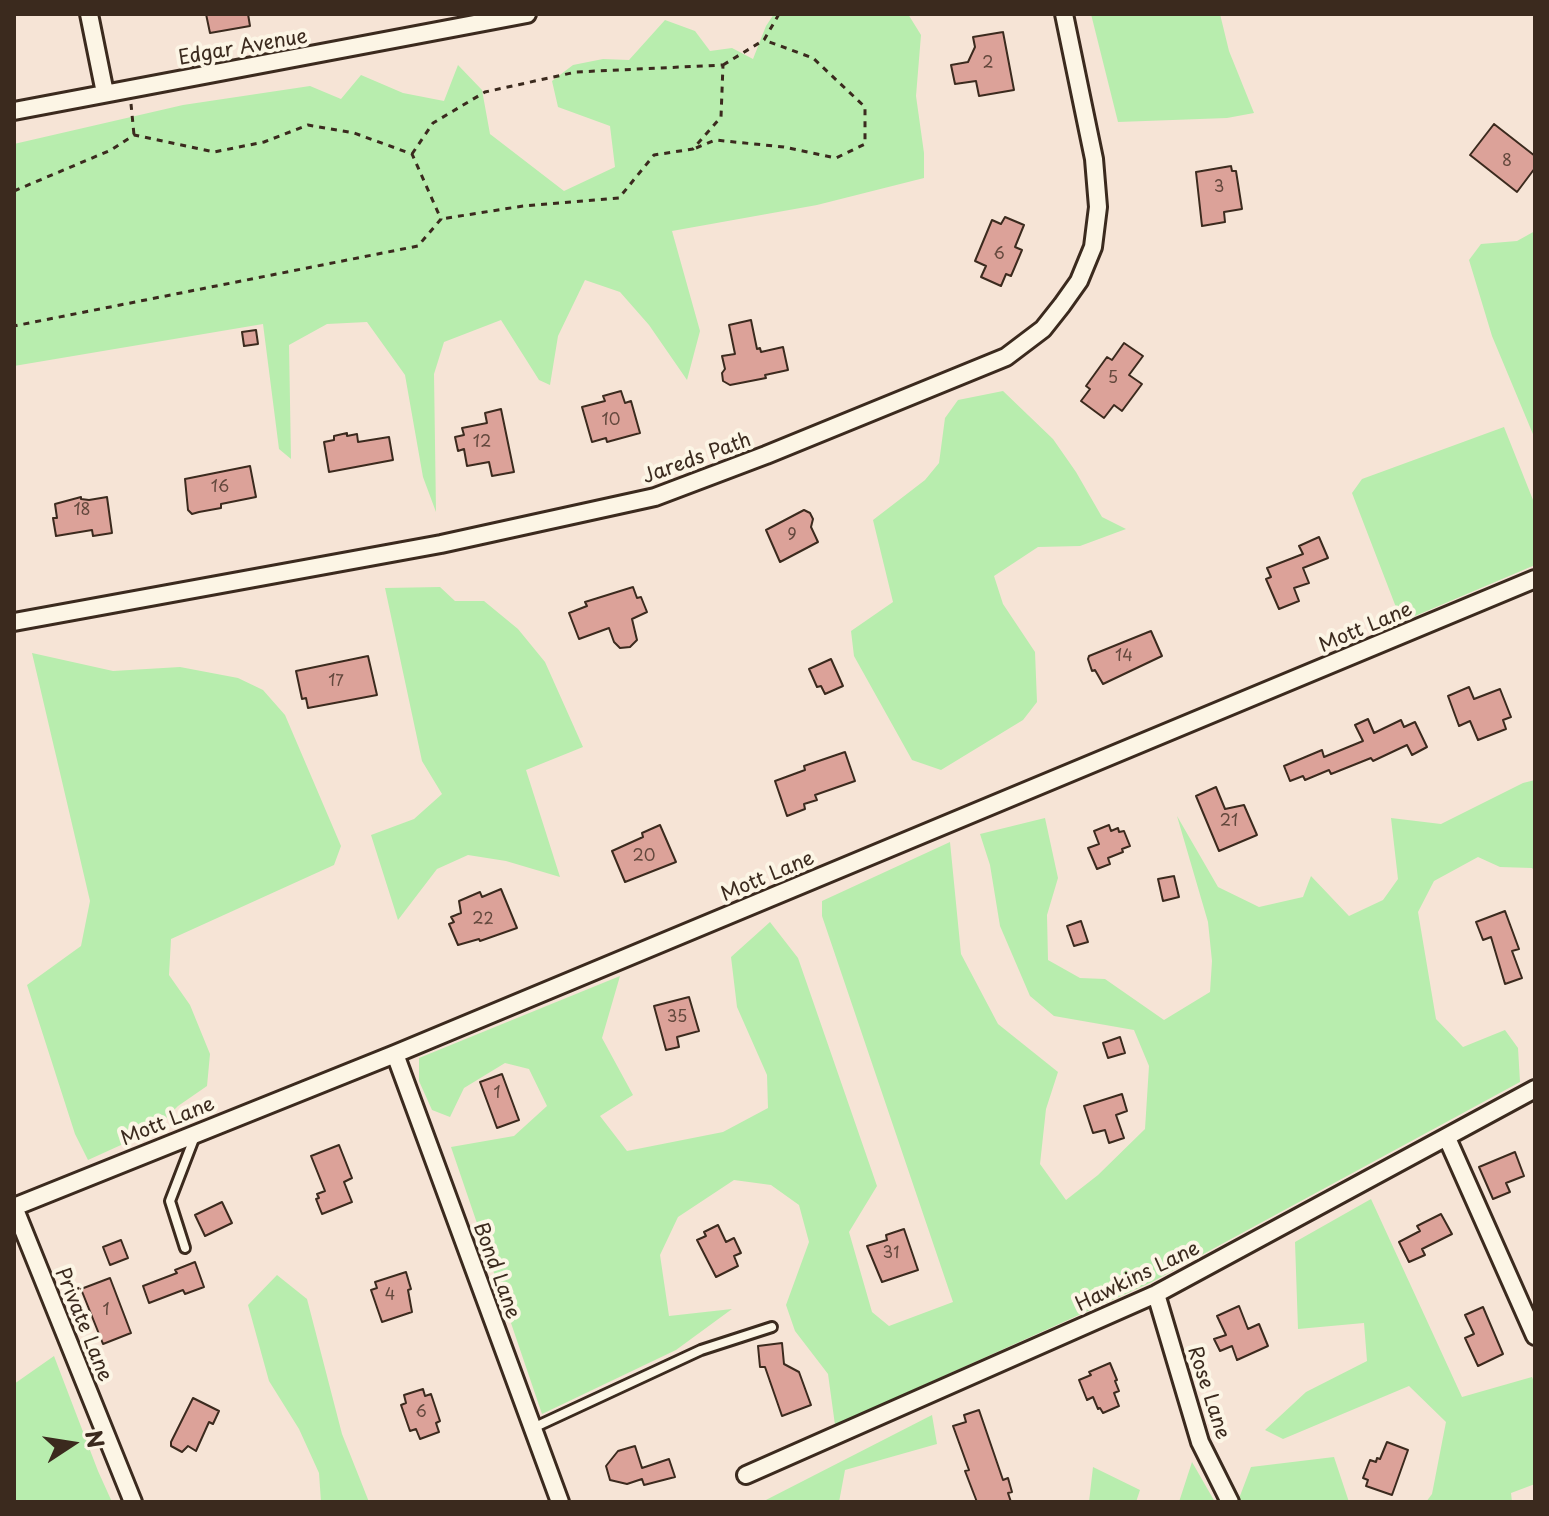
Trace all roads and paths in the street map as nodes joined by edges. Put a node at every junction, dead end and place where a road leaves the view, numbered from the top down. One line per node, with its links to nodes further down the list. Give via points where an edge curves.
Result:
1 (89, 14): 9 (street)
2 (527, 14): 5 (street, Edgar Avenue)
3 (779, 14): 6 (path)
4 (1064, 14): 18 (street, Jareds Path, via 1094,159 1098,207 1093,247 1062,305 1043,329 1006,357 655,497 441,544)
5 (445, 22): 8 (street, Edgar Avenue)
6 (764, 40): 7 (path); 12 (path, via 813,58 865,107 865,144 836,158 715,140)
7 (723, 65): 12 (path, via 721,117); 13 (path, via 576,72 485,92 433,123)
8 (129, 89): 9 (street, Edgar Avenue); 11 (path)
9 (105, 93): 10 (street, Edgar Avenue)
10 (14, 111)
11 (134, 135): 13 (path, via 214,152 264,142 308,125 354,133); 14 (path)
12 (693, 149): 15 (path, via 654,155 619,198)
13 (412, 154): 15 (path)
14 (14, 191)
15 (441, 219): 16 (path, via 418,246)
16 (14, 326)
17 (1535, 579): 19 (street, Mott Lane)
18 (14, 622)
19 (395, 1054): 21 (street, Mott Lane); 28 (street, Bond Lane)
20 (1535, 1089): 22 (street, Hawkins Lane)
21 (196, 1133): 23 (street, Mott Lane); 24 (lane, via 170,1201)
22 (1447, 1138): 25 (street, Hawkins Lane); 27 (street)
23 (14, 1207): 30 (street, Private Lane)
24 (185, 1248)
25 (1156, 1294): 29 (street, Hawkins Lane); 32 (street, Rose Lane, via 1200,1442)
26 (772, 1327): 28 (lane, via 701,1350)
27 (1535, 1336)
28 (533, 1428): 31 (street, Bond Lane)
29 (746, 1475)
30 (133, 1502)
31 (560, 1502)
32 (1230, 1502)

